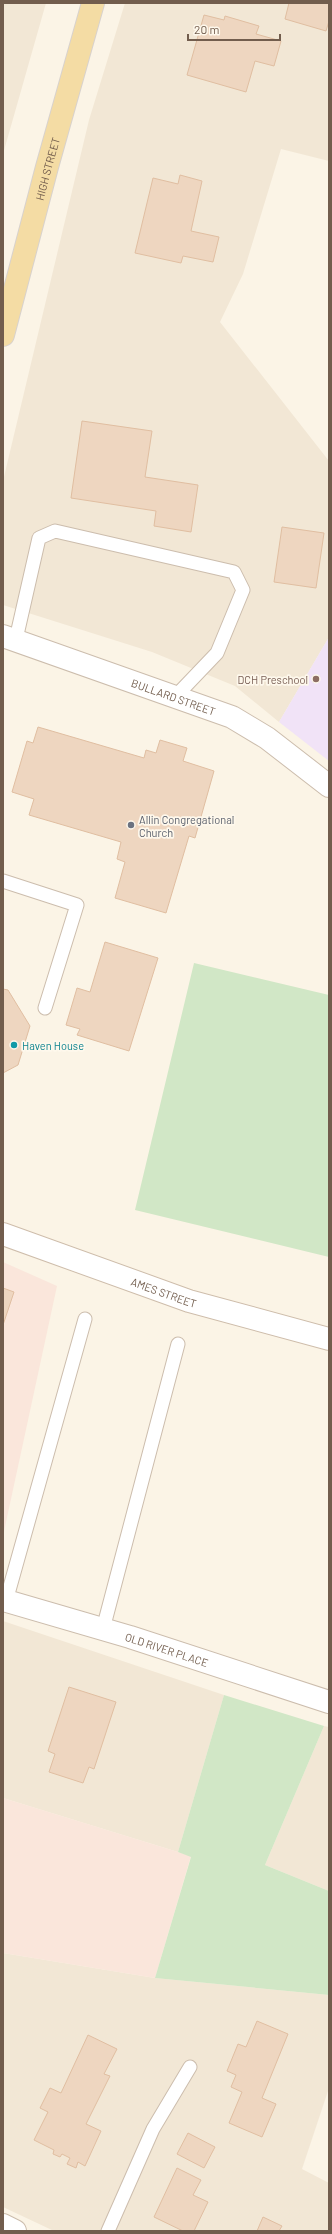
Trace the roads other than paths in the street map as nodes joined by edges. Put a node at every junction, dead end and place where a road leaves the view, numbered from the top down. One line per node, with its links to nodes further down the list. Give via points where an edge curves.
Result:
1 (93, 3): 2 (main road, HIGH STREET, via 46,167)
2 (3, 335)
3 (10, 638): 4 (street, BULLARD STREET); 4 (lane, via 39,538 55,531 234,572 243,590 216,653)
4 (175, 697): 5 (street, BULLARD STREET, via 251,727)
5 (329, 786)
6 (3, 881): 7 (lane, via 77,905)
7 (45, 1008)
8 (3, 1234): 10 (street, AMES STREET, via 190,1301)
9 (86, 1319): 12 (lane)
10 (329, 1339)
11 (178, 1344): 13 (lane)
12 (5, 1601): 13 (street, OLD RIVER PLACE)
13 (103, 1629): 14 (street, OLD RIVER PLACE)
14 (329, 1702)
15 (190, 2067): 18 (lane, via 153,2129)
16 (3, 2225): 17 (street)
17 (15, 2231)
18 (108, 2231)

